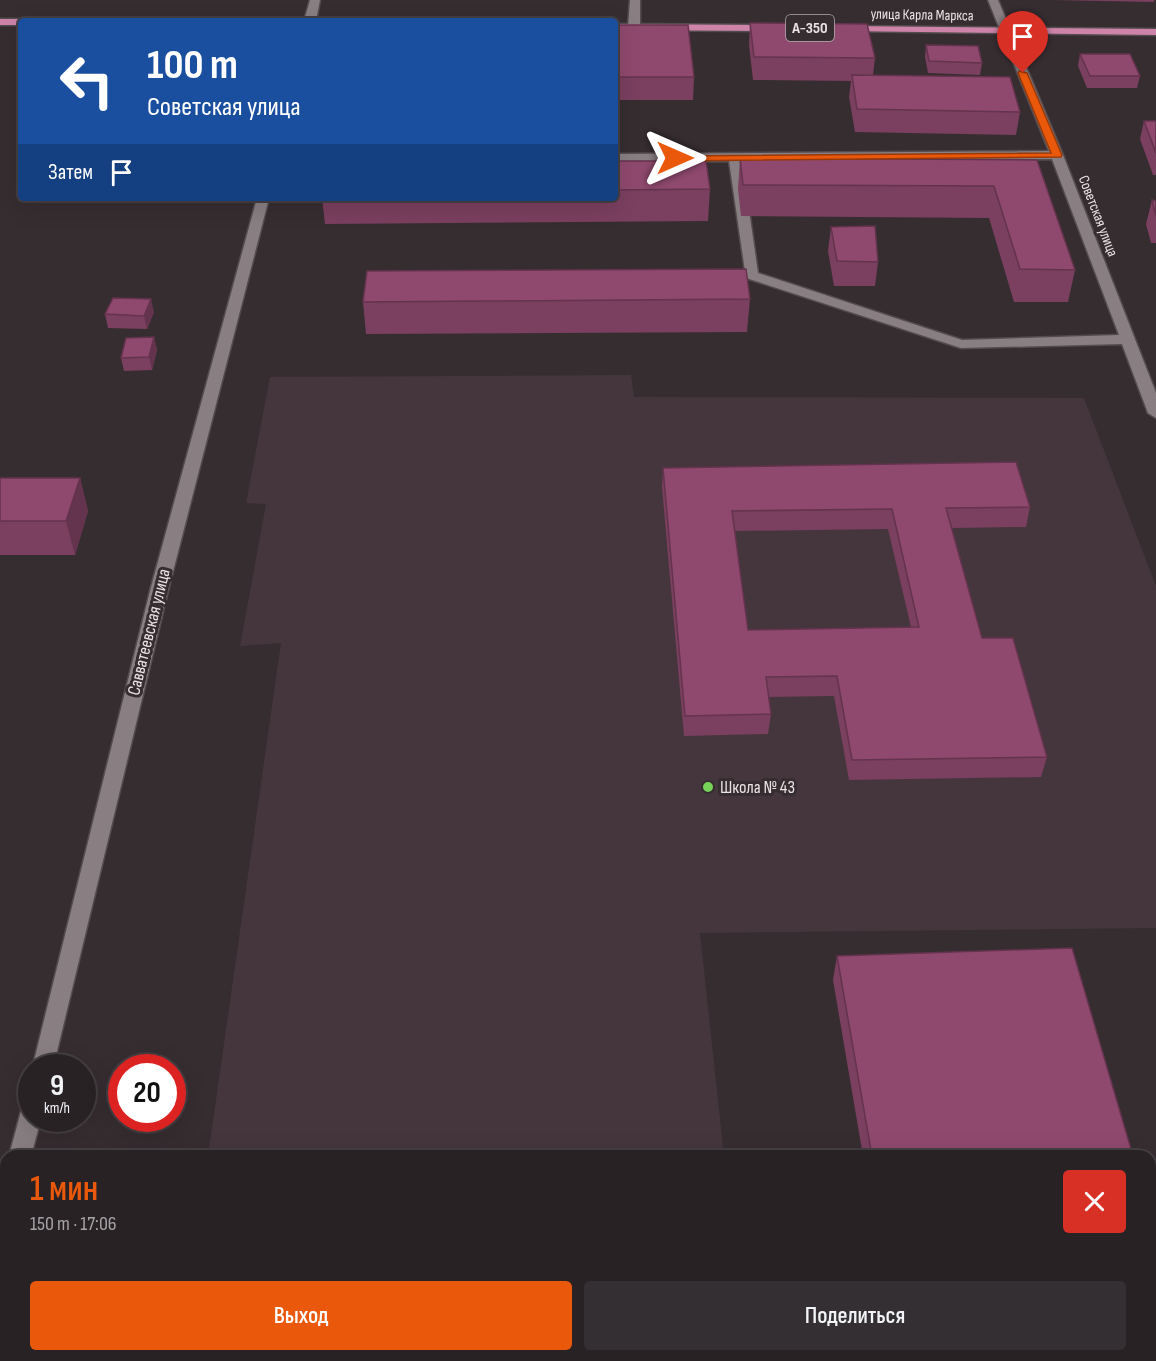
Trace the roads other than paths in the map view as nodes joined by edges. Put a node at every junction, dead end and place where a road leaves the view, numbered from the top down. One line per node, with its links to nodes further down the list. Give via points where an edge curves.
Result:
1 (315, 0): 4 (street)
2 (635, 0): 8 (street)
3 (993, 0): 11 (street, Советская улица)
4 (311, 18)
5 (0, 22): 6 (highway)
6 (18, 22)
7 (618, 27): 8 (highway, А-350)
8 (634, 27): 9 (highway, А-350)
9 (787, 28)
10 (834, 29): 11 (highway, улица Карла Маркса / А-350)
11 (1005, 30): 12 (highway, улица Карла Маркса / А-350); 13 (street, Советская улица)
12 (1156, 32)
13 (1057, 155): 15 (street); 17 (street, Советская улица)
14 (618, 158): 15 (street)
15 (735, 158): 17 (street, via 751,274 961,344)
16 (262, 201): 19 (street, Савватеевская улица, via 159,591)
17 (1128, 339): 18 (street, Советская улица)
18 (1156, 413)
19 (45, 1054)
20 (26, 1132): 21 (street)
21 (22, 1150)

